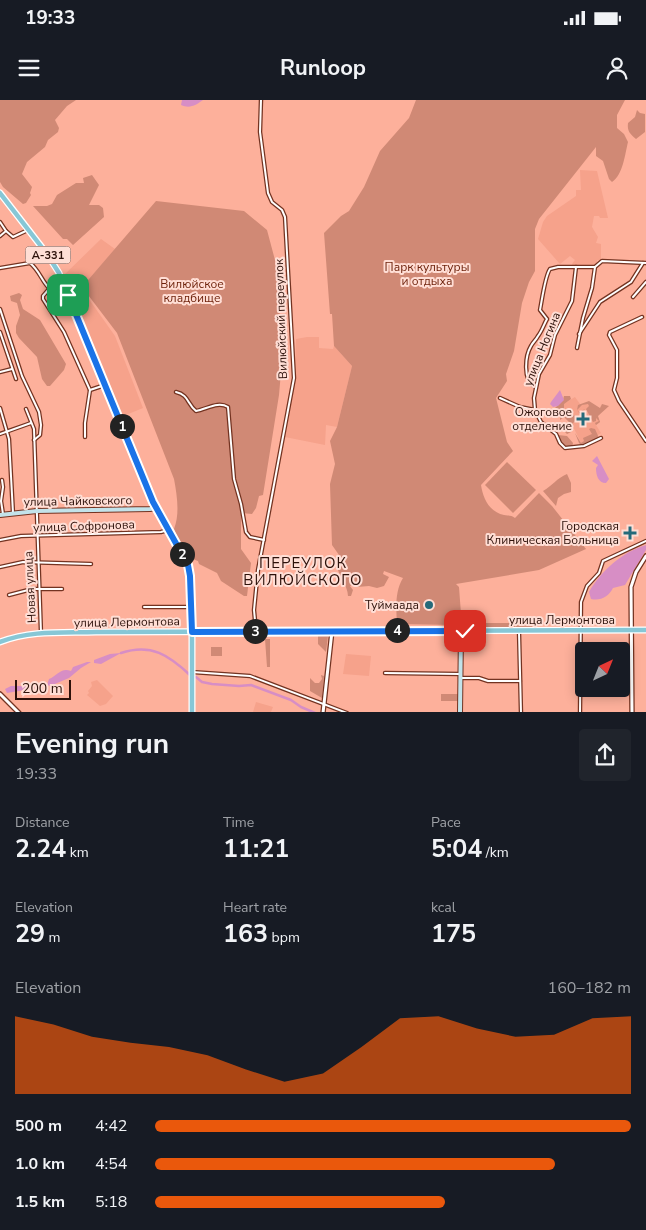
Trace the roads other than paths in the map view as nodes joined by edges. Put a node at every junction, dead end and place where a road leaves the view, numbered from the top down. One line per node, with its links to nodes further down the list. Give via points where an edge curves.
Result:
1 (261, 100): 46 (street, Вилюйский переулок, via 260,132 268,193 286,217 294,378)
2 (0, 194): 4 (main road, А-331)
3 (0, 222): 5 (street)
4 (28, 230): 5 (street, via 13,238); 13 (main road, А-331, via 55,266)
5 (6, 231): 6 (street)
6 (0, 236)
7 (645, 263): 9 (street, via 602,260); 18 (street, via 631,282 600,302)
8 (576, 267): 9 (street); 24 (street, улица Ногина, via 572,302); 24 (street, via 552,267 546,274 540,310 547,319 527,358 528,379)
9 (595, 267): 18 (street)
10 (0, 268): 12 (street, via 30,263)
11 (646, 282): 14 (street)
12 (49, 289): 13 (street); 25 (street, via 43,299 64,332)
13 (68, 295): 23 (main road, А-331)
14 (633, 296)
15 (0, 309): 36 (street, via 22,376 40,416 40,435)
16 (642, 318): 37 (street, via 609,335 617,350 614,390)
17 (0, 332): 20 (street)
18 (579, 334): 19 (street)
19 (577, 348)
20 (13, 368): 21 (street); 22 (street)
21 (0, 372)
22 (16, 379)
23 (105, 384): 25 (street); 39 (main road, А-331)
24 (535, 386): 30 (street, улица Ногина)
25 (90, 390): 34 (street)
26 (176, 392): 46 (street, via 186,396 196,411 220,404 228,407 234,479 246,532 250,537)
27 (500, 398): 30 (street)
28 (0, 408): 32 (street)
29 (26, 409): 31 (street)
30 (535, 410): 35 (street, via 540,422 556,434 565,448 584,446)
31 (31, 423): 32 (street); 36 (street)
32 (8, 432): 33 (street); 41 (street)
33 (0, 434)
34 (85, 437)
35 (601, 438)
36 (34, 440): 40 (street, Новая улица)
37 (646, 440)
38 (2, 480): 42 (street)
39 (156, 508): 40 (main road, улица Чайковского); 43 (main road, А-331)
40 (37, 511): 41 (main road, улица Чайковского); 44 (street, Новая улица)
41 (13, 513): 42 (main road, улица Чайковского)
42 (2, 514)
43 (168, 530): 44 (street, улица Софронова); 56 (main road, А-331, via 188,565)
44 (36, 535): 45 (street, улица Софронова); 49 (street, Новая улица)
45 (0, 540)
46 (264, 540): 59 (street, Вилюйский переулок, via 255,589)
47 (646, 541): 63 (street, via 603,561 580,602)
48 (646, 556): 57 (street, via 632,580)
49 (38, 562): 50 (street); 51 (street); 52 (street, Новая улица)
50 (91, 564)
51 (0, 567)
52 (39, 588): 53 (street); 54 (street); 65 (street, Новая улица)
53 (62, 588)
54 (9, 594)
55 (144, 607): 56 (street)
56 (191, 607): 64 (main road, А-331)
57 (630, 630): 58 (main road, улица Лермонтова); 63 (main road, улица Лермонтова); 82 (street)
58 (646, 630)
59 (256, 631): 60 (main road, улица Лермонтова); 64 (main road, улица Лермонтова)
60 (332, 631): 61 (main road, улица Лермонтова); 74 (street)
61 (461, 631): 62 (main road, улица Лермонтова); 70 (main road)
62 (519, 631): 63 (main road, улица Лермонтова); 71 (street)
63 (580, 631): 67 (street)
64 (192, 632): 65 (main road, улица Лермонтова); 68 (main road)
65 (41, 633): 66 (main road, улица Лермонтова)
66 (0, 642)
67 (580, 642)
68 (192, 672): 74 (street, via 250,676); 76 (main road)
69 (385, 673): 70 (street)
70 (460, 676): 71 (street, via 488,681); 79 (main road)
71 (521, 680): 80 (street)
72 (0, 694): 75 (street)
73 (581, 698): 81 (street)
74 (324, 703): 77 (street); 78 (street)
75 (19, 712)
76 (192, 712)
77 (323, 712)
78 (347, 712)
79 (460, 712)
80 (521, 712)
81 (580, 712)
82 (632, 712)

